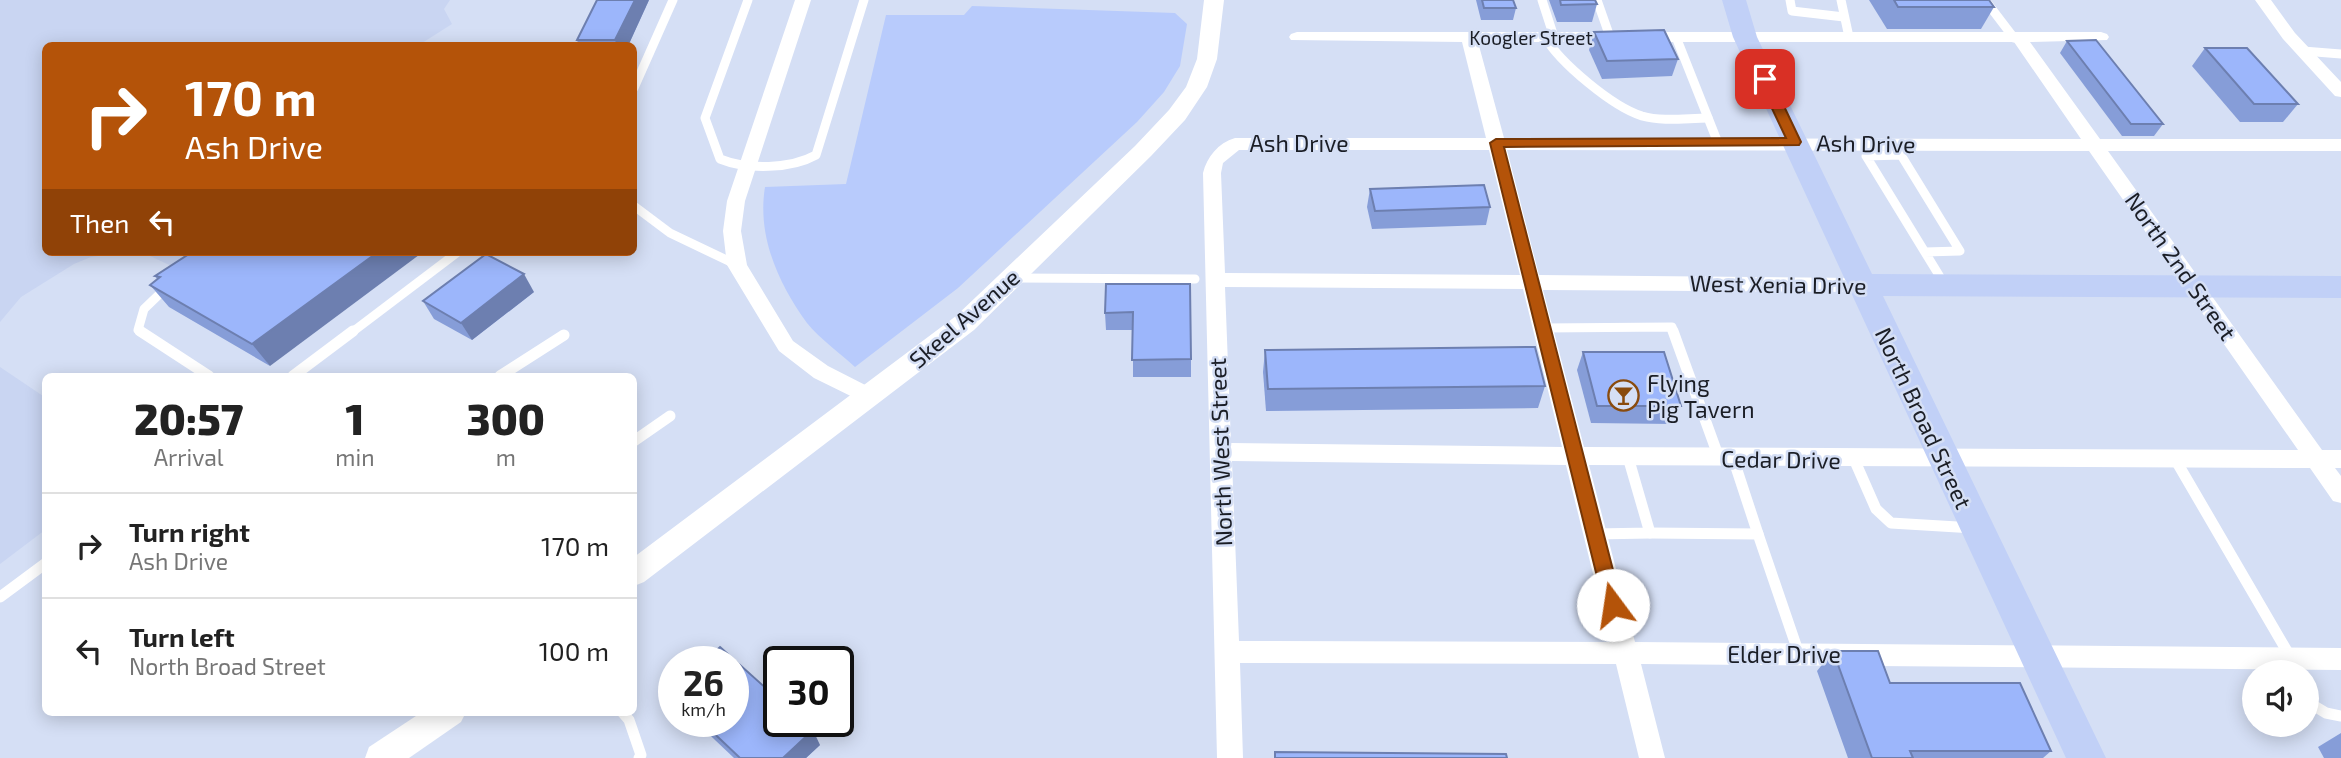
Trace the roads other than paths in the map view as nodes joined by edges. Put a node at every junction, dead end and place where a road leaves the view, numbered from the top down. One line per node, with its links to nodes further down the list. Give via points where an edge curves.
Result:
1 (673, 0): 25 (lane)
2 (748, 0): 35 (lane, via 705,118 720,159)
3 (803, 0): 35 (street)
4 (864, 0): 35 (lane, via 816,155 795,163)
5 (1214, 0): 40 (street, Skeel Avenue, via 1207,60 1186,103)
6 (1542, 0): 16 (lane)
7 (1597, 0): 17 (lane)
8 (1734, 0): 19 (main road, North Broad Street)
9 (1790, 0): 13 (lane, via 1792,11)
10 (1841, 0): 13 (lane)
11 (1986, 0): 22 (lane)
12 (2263, 0): 23 (street)
13 (1844, 17): 20 (lane)
14 (1297, 37): 15 (street, Koogler Street)
15 (1469, 37): 16 (street, Koogler Street); 30 (street)
16 (1550, 37): 17 (street, Koogler Street); 27 (lane, via 1551,49 1567,65 1638,116)
17 (1610, 37): 18 (street, Koogler Street)
18 (1676, 37): 19 (street, Koogler Street); 27 (lane)
19 (1745, 37): 20 (street, Koogler Street); 29 (main road, North Broad Street)
20 (1849, 37): 22 (street, Koogler Street)
21 (2101, 37): 22 (street, Koogler Street)
22 (2017, 38): 31 (street, North 2nd Street)
23 (2303, 51): 24 (lane); 26 (street)
24 (2341, 54)
25 (637, 82)
26 (2341, 92)
27 (1708, 118): 28 (lane)
28 (1718, 142): 29 (street, Ash Drive); 30 (street, Ash Drive)
29 (1794, 142): 33 (street, Ash Drive); 44 (main road, North Broad Street)
30 (1496, 143): 34 (street, Ash Drive, via 1251,143); 43 (street)
31 (2095, 145): 32 (street, Ash Drive); 33 (street, Ash Drive); 46 (street, North 2nd Street)
32 (2341, 145)
33 (1863, 149): 37 (lane); 37 (lane, via 1901,155 1960,251)
34 (1224, 150): 41 (street, North West Street, via 1212,173)
35 (748, 163): 39 (street, via 732,231)
36 (637, 209): 39 (lane, via 658,227)
37 (1925, 252): 45 (lane)
38 (453, 256): 51 (lane)
39 (737, 265): 53 (street, via 786,346 821,372)
40 (1012, 278): 41 (lane); 53 (street, Skeel Avenue, via 965,323)
41 (1205, 280): 43 (street, West Xenia Drive); 56 (street, North West Street)
42 (176, 281): 50 (lane, via 146,303 138,330)
43 (1531, 282): 44 (street, West Xenia Drive); 48 (street)
44 (1862, 285): 45 (main road, West Xenia Drive); 64 (main road, North Broad Street)
45 (1945, 285): 46 (main road, West Xenia Drive)
46 (2196, 286): 47 (main road, West Xenia Drive); 60 (street, North 2nd Street)
47 (2341, 287)
48 (1543, 328): 57 (street); 59 (lane, via 1672,327)
49 (564, 334): 52 (lane)
50 (204, 373)
51 (297, 373)
52 (505, 373)
53 (869, 397): 71 (street, Skeel Avenue)
54 (670, 416): 55 (lane)
55 (637, 439)
56 (1220, 452): 57 (street, Cedar Drive); 73 (street, North West Street)
57 (1576, 457): 58 (street, Cedar Drive); 68 (street)
58 (1628, 457): 59 (street, Cedar Drive); 67 (lane)
59 (1726, 458): 61 (street, Cedar Drive); 69 (lane)
60 (2316, 458): 62 (street, Cedar Drive); 63 (street, Cedar Drive); 65 (street, North 2nd Street)
61 (1854, 459): 64 (street, Cedar Drive); 66 (lane, via 1876,509 1891,523)
62 (2175, 459): 64 (street, Cedar Drive); 78 (lane)
63 (2341, 459)
64 (1943, 460): 66 (main road, North Broad Street)
65 (2341, 494)
66 (1975, 528): 76 (main road, North Broad Street)
67 (1650, 533): 68 (lane); 69 (lane)
68 (1595, 534): 74 (street)
69 (1758, 534): 75 (lane)
70 (42, 566): 72 (lane)
71 (637, 571)
72 (0, 597)
73 (1226, 652): 74 (street, Elder Drive); 87 (street, North West Street)
74 (1625, 653): 75 (street, Elder Drive); 88 (street)
75 (1799, 654): 76 (street, Elder Drive)
76 (2037, 655): 80 (street, Elder Drive); 89 (main road, North Broad Street)
77 (2341, 659): 79 (street, Elder Drive)
78 (2276, 660)
79 (2319, 660)
80 (2242, 662)
81 (2319, 709): 84 (lane)
82 (445, 716): 85 (street)
83 (626, 716): 86 (lane)
84 (2341, 716)
85 (392, 755)
86 (641, 757)
87 (1230, 758)
88 (1652, 758)
89 (2086, 758)

